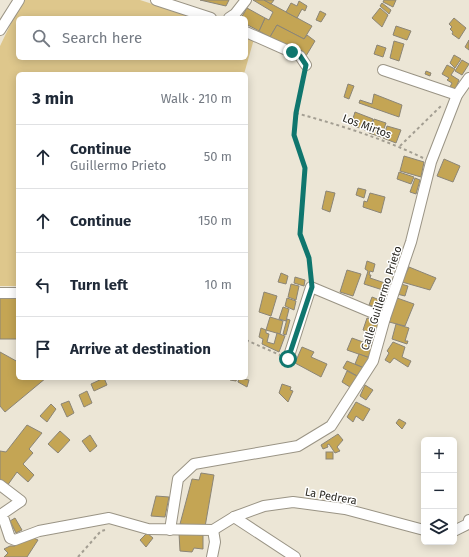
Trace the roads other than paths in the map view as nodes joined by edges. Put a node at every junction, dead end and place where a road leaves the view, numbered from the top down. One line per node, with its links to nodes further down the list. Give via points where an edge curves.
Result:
1 (19, 0): 6 (street)
2 (156, 0): 4 (street)
3 (246, 0): 5 (street)
4 (205, 16)
5 (232, 16)
6 (0, 30)
7 (248, 33): 8 (street, via 300,56)
8 (306, 65)
9 (383, 70): 11 (street)
10 (469, 78): 11 (street, Calle Guillermo Prieto)
11 (457, 95): 14 (street, Calle Guillermo Prieto, via 431,162 411,242)
12 (0, 293): 13 (street)
13 (16, 293)
14 (385, 318): 15 (street, via 312,287); 21 (street, Calle Guillermo Prieto, via 373,361 331,426 298,446 194,464 178,479)
15 (288, 359)
16 (0, 485): 21 (street, via 21,501 2,514 10,538 15,540 39,531 109,518 148,529)
17 (234, 517): 19 (street, La Pedrera, via 264,506 293,502 345,509); 22 (street, La Pedrera); 24 (street)
18 (469, 520): 20 (street, via 468,524)
19 (421, 529)
20 (457, 529)
21 (170, 530): 22 (street)
22 (213, 530): 23 (street, via 215,542)
23 (212, 557)
24 (295, 557)

